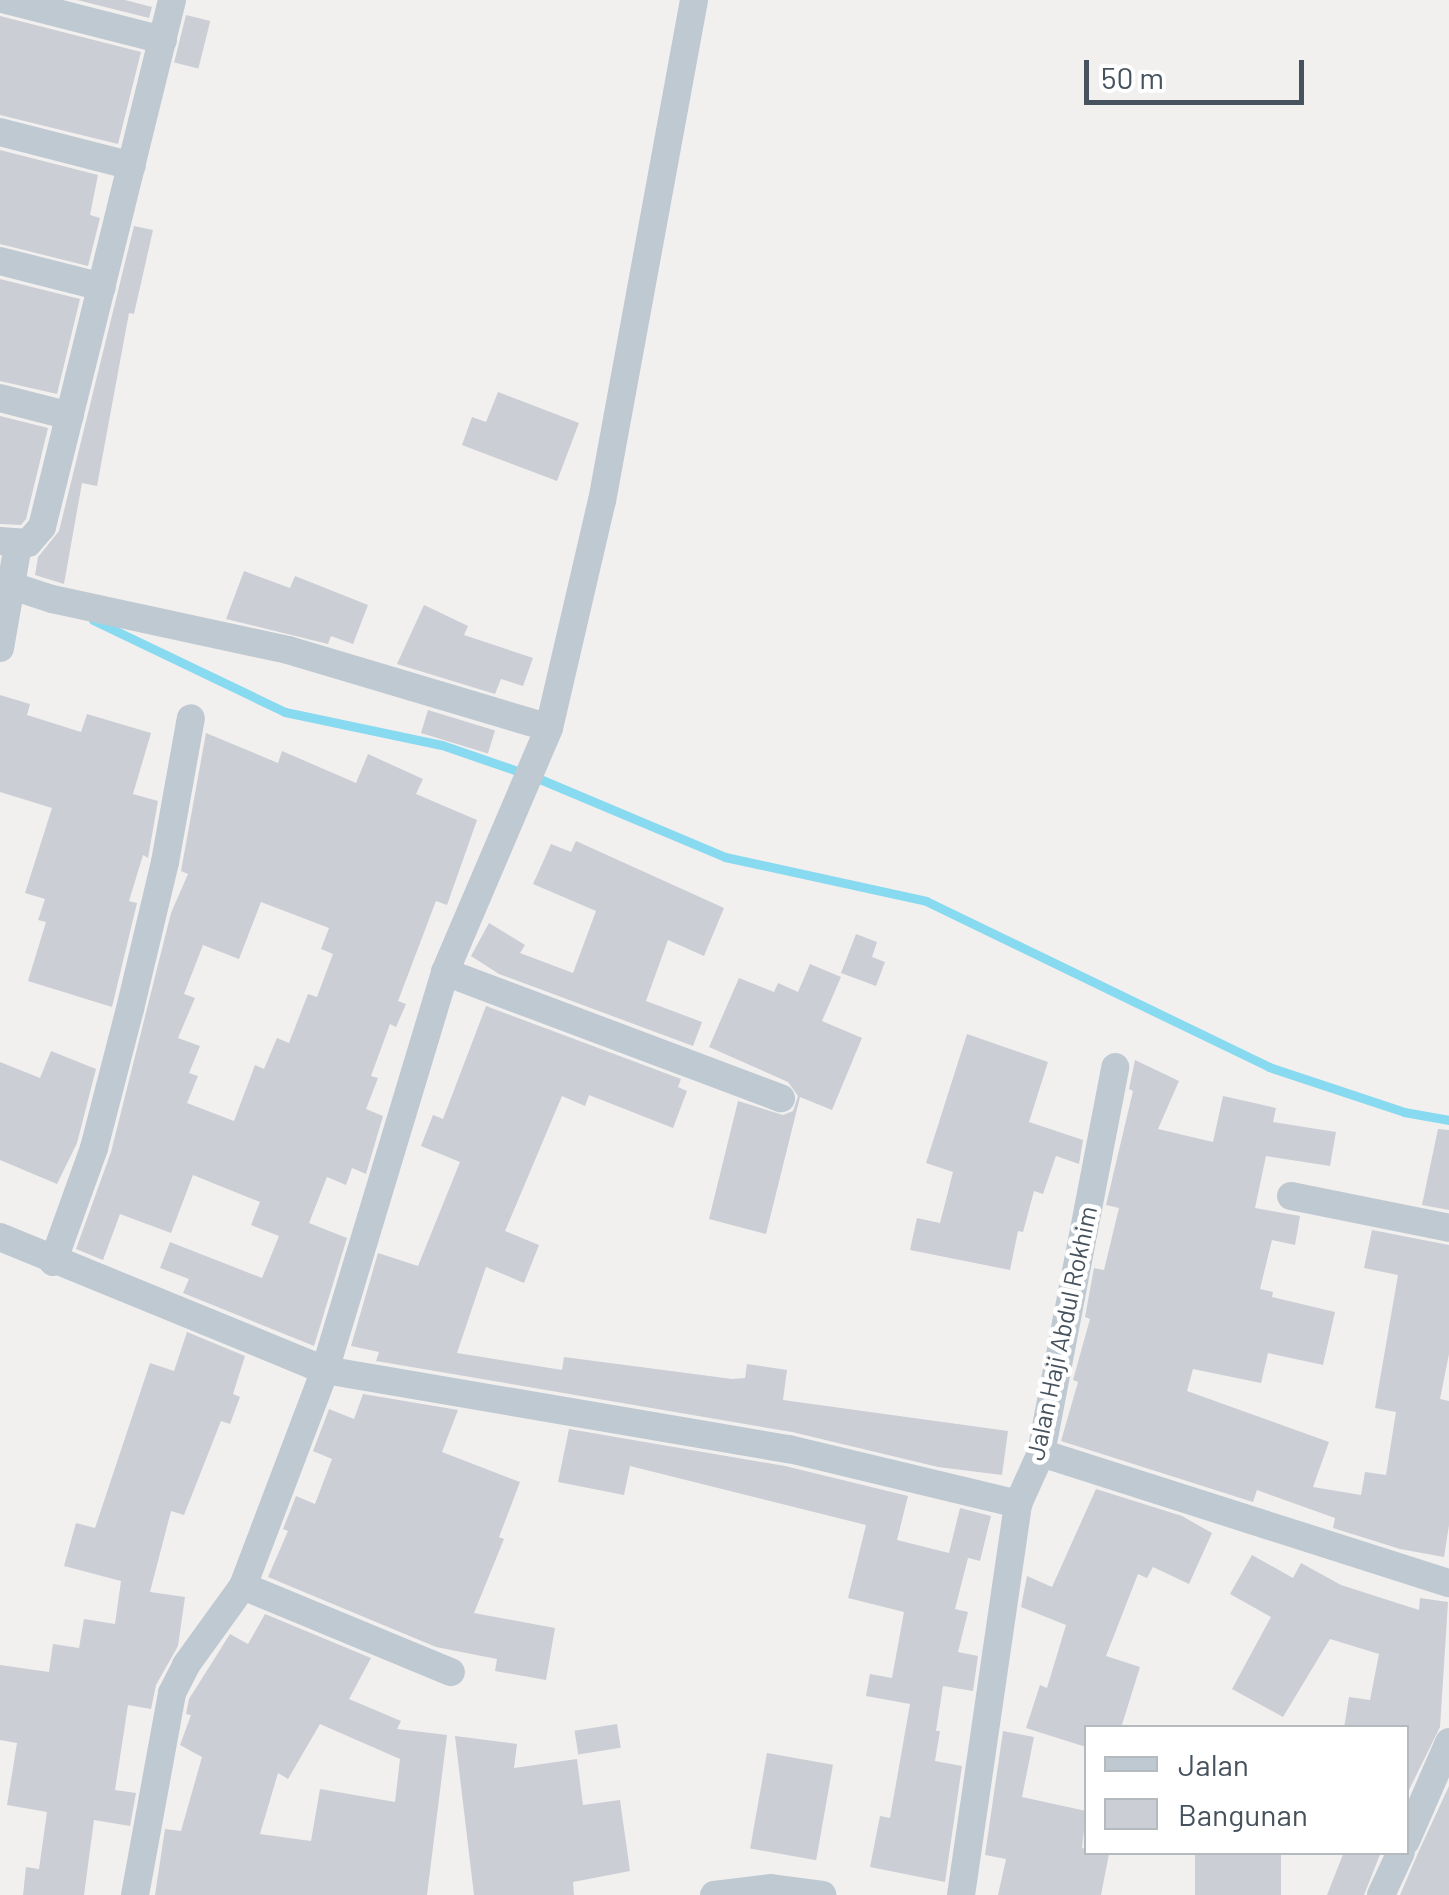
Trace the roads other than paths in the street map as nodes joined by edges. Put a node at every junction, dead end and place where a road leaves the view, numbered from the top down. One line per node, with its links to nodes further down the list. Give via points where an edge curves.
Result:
1 (6, 0): 4 (street)
2 (172, 0): 4 (street)
3 (694, 0): 15 (street, via 602,501)
4 (163, 40): 6 (street)
5 (0, 132): 6 (street)
6 (132, 166): 8 (street)
7 (0, 262): 8 (street)
8 (102, 287): 10 (street)
9 (0, 398): 10 (street)
10 (70, 416): 11 (street, via 42,526 37,536)
11 (9, 543): 12 (street)
12 (9, 597): 13 (street); 15 (street, via 52,599 288,650)
13 (0, 648)
14 (191, 718): 22 (street, via 126,1026 94,1148)
15 (549, 728): 16 (street)
16 (445, 972): 18 (street); 23 (street)
17 (1115, 1067): 24 (street, Jalan Haji Abdul Rokhim)
18 (781, 1098)
19 (1290, 1196): 20 (street)
20 (1449, 1228)
21 (0, 1237): 22 (street)
22 (53, 1262): 23 (street)
23 (325, 1370): 25 (street, via 789,1450); 27 (street)
24 (1041, 1453): 25 (street, Jalan Haji Abdul Rokhim); 26 (street)
25 (1018, 1504): 35 (street, Jalan Haji Abdul Rokhim)
26 (1449, 1583)
27 (243, 1586): 28 (street); 32 (street, via 172,1694)
28 (451, 1672)
29 (1449, 1742): 30 (street)
30 (1409, 1834)
31 (1400, 1855): 36 (street)
32 (134, 1895)
33 (714, 1895): 34 (street, via 771,1888)
34 (823, 1895)
35 (961, 1895)
36 (1382, 1895)

